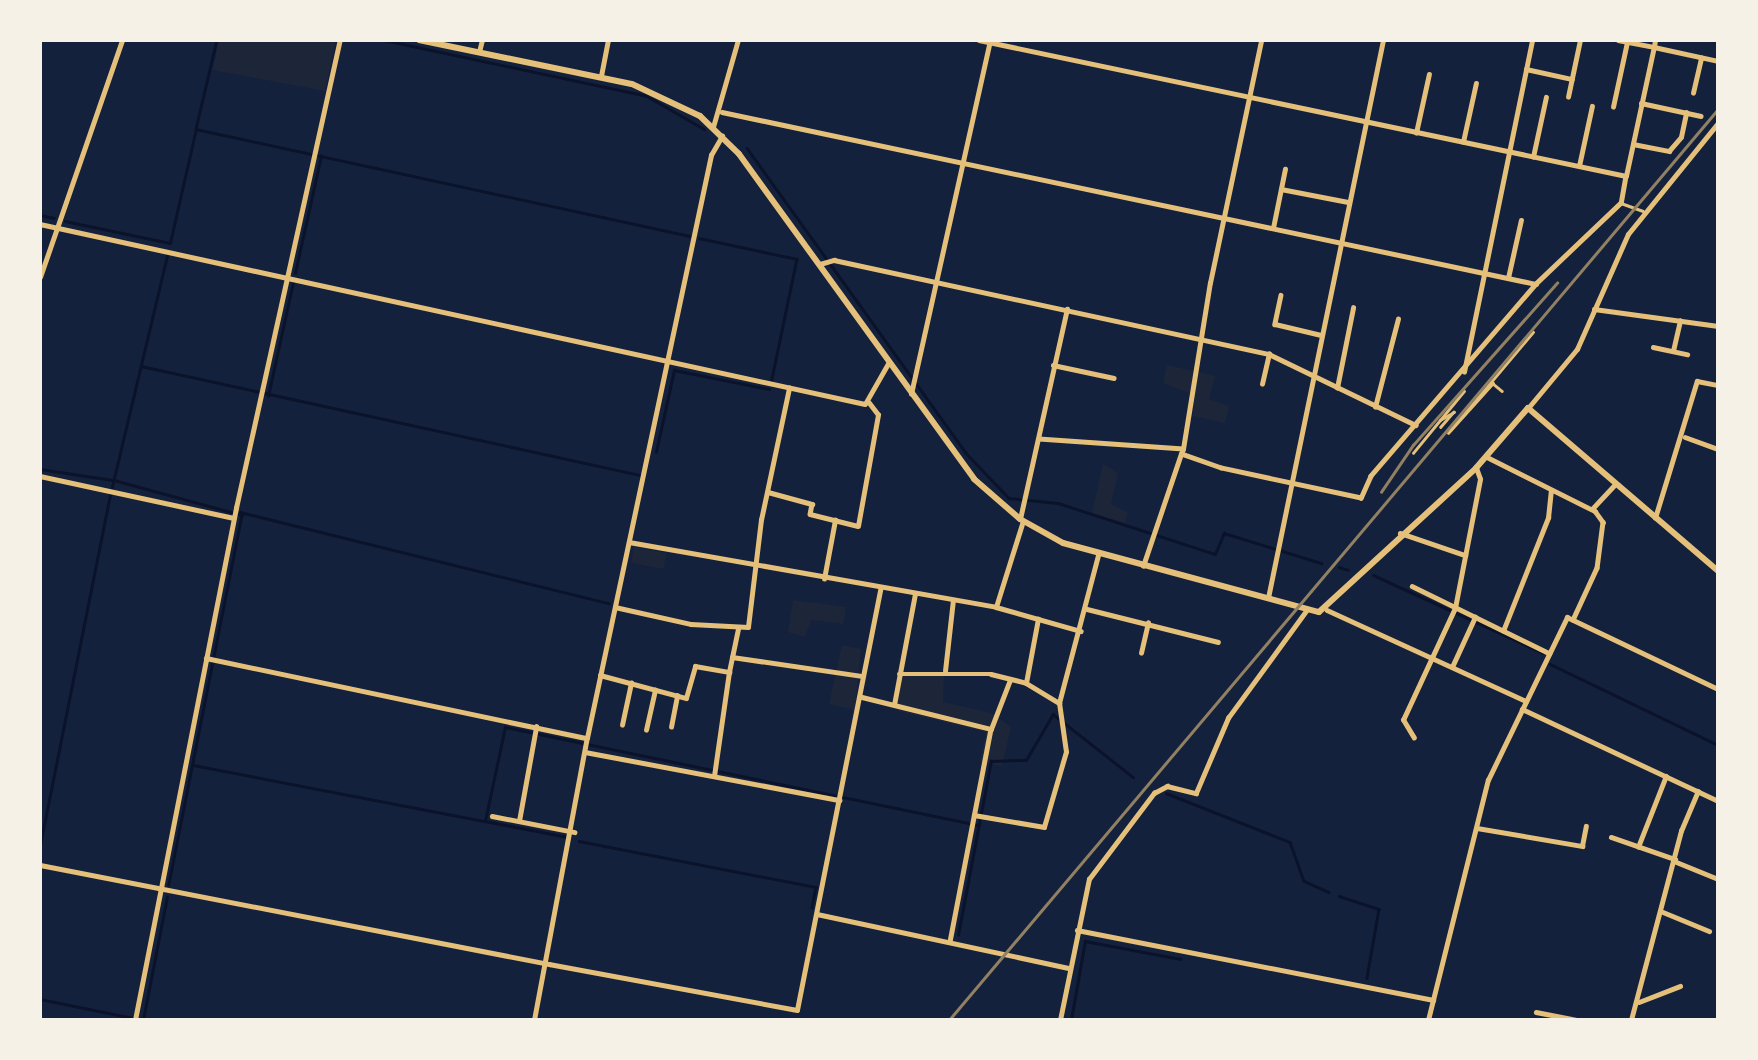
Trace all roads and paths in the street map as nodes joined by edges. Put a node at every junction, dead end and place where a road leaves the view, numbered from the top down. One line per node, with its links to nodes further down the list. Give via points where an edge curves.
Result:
1 (122, 40): 55 (street)
2 (340, 40): 61 (street)
3 (419, 40): 17 (main road)
4 (482, 40): 17 (street)
5 (608, 40): 22 (street)
6 (738, 40): 32 (street)
7 (979, 40): 14 (street)
8 (1261, 40): 28 (street)
9 (1383, 40): 35 (street)
10 (1532, 40): 20 (street)
11 (1580, 40): 23 (street)
12 (1618, 40): 15 (street)
13 (1655, 40): 16 (street)
14 (990, 41): 28 (street); 44 (street)
15 (1627, 42): 16 (street); 31 (street)
16 (1654, 47): 18 (street); 29 (street)
17 (479, 52): 22 (main road)
18 (1701, 58): 19 (street); 25 (street)
19 (1718, 61)
20 (1526, 69): 23 (street); 42 (street)
21 (1429, 74): 38 (street)
22 (601, 76): 37 (main road, via 673,99)
23 (1572, 79): 27 (street)
24 (1476, 83): 40 (street)
25 (1693, 93)
26 (1546, 97): 43 (street)
27 (1568, 97)
28 (1249, 98): 35 (street); 52 (street)
29 (1642, 103): 33 (street); 41 (street)
30 (1592, 106): 45 (street)
31 (1613, 107)
32 (722, 111): 37 (street); 44 (street)
33 (1686, 113): 34 (street); 41 (street, via 1681,137 1669,151)
34 (1701, 116)
35 (1366, 122): 38 (street); 49 (street)
36 (1718, 123): 51 (street)
37 (713, 127): 39 (main road)
38 (1416, 133): 40 (street)
39 (722, 136): 58 (main road); 79 (street, via 711,155)
40 (1464, 142): 42 (street)
41 (1633, 144): 47 (street)
42 (1507, 151): 43 (street); 59 (street)
43 (1533, 157): 45 (street)
44 (964, 163): 52 (street); 63 (street)
45 (1579, 166): 47 (street)
46 (1284, 169): 48 (street)
47 (1626, 176): 50 (street)
48 (1281, 189): 49 (street); 56 (street)
49 (1348, 202): 57 (street)
50 (1621, 203): 51 (street); 64 (street)
51 (1643, 211): 68 (street)
52 (1223, 218): 56 (street); 74 (street)
53 (1521, 220): 62 (street)
54 (40, 224): 55 (street)
55 (57, 227): 60 (street); 61 (street)
56 (1273, 228): 57 (street)
57 (1339, 244): 59 (street); 73 (street)
58 (825, 262): 63 (street); 80 (main road)
59 (1482, 273): 62 (street); 82 (street)
60 (40, 277)
61 (286, 277): 79 (street); 111 (street)
62 (1508, 278): 64 (street)
63 (939, 282): 67 (street); 92 (street)
64 (1536, 284): 82 (street)
65 (1281, 295): 73 (street, via 1275,324)
66 (1353, 308): 89 (street)
67 (1067, 309): 74 (street); 81 (street)
68 (1594, 309): 70 (street); 95 (street, via 1569,362)
69 (1398, 319): 94 (street)
70 (1680, 321): 71 (street); 76 (street)
71 (1718, 326)
72 (1533, 332): 85 (street)
73 (1321, 335): 83 (street)
74 (1200, 338): 77 (street); 101 (street)
75 (1653, 347): 76 (street)
76 (1674, 351): 78 (street)
77 (1269, 354): 83 (street); 86 (street)
78 (1687, 355)
79 (668, 361): 88 (street); 116 (street)
80 (889, 362): 92 (main road); 93 (street)
81 (1053, 365): 84 (street); 99 (street)
82 (1464, 373): 97 (street)
83 (1313, 374): 89 (street); 106 (street)
84 (1114, 378)
85 (1492, 382): 91 (street); 96 (street, via 1449,431)
86 (1262, 384)
87 (1718, 385): 98 (street, via 1698,381)
88 (789, 388): 93 (street); 109 (street)
89 (1337, 388): 94 (street)
90 (1464, 391): 96 (street)
91 (1502, 391)
92 (911, 394): 114 (main road, via 974,479)
93 (869, 403): 113 (street, via 878,415 858,526)
94 (1375, 407): 97 (street)
95 (1528, 408): 103 (main road); 107 (main road)
96 (1440, 424): 102 (street)
97 (1416, 425): 106 (street, via 1361,498)
98 (1685, 437): 100 (street); 112 (street)
99 (1039, 439): 101 (street); 114 (street)
100 (1718, 449)
101 (1182, 452): 106 (street); 120 (street)
102 (1413, 453)
103 (1487, 457): 104 (main road); 108 (street)
104 (1476, 468): 115 (main road); 118 (street)
105 (40, 476): 111 (street, via 108,487)
106 (1290, 483): 127 (street)
107 (1615, 484): 110 (street); 112 (main road)
108 (1551, 491): 110 (street); 140 (street, via 1548,518)
109 (768, 492): 113 (street, via 812,505 810,514); 119 (street)
110 (1592, 509): 136 (street, via 1603,522 1604,542)
111 (234, 518): 145 (street)
112 (1655, 518): 121 (main road)
113 (835, 520): 122 (street)
114 (1021, 520): 117 (main road); 129 (street)
115 (1400, 533): 118 (street); 131 (main road)
116 (629, 542): 119 (street); 128 (street)
117 (1098, 555): 120 (main road); 130 (street)
118 (1465, 555): 132 (street)
119 (755, 566): 122 (street); 138 (street, via 748,627)
120 (1142, 567): 127 (main road)
121 (1718, 571)
122 (824, 579): 124 (street)
123 (1412, 586): 132 (street)
124 (880, 589): 125 (street); 152 (street)
125 (915, 594): 126 (street); 150 (street)
126 (953, 600): 129 (street); 148 (street)
127 (1267, 601): 133 (main road)
128 (615, 607): 138 (street); 151 (street)
129 (996, 607): 135 (street)
130 (1087, 609): 137 (street); 139 (street)
131 (1326, 610): 133 (main road); 146 (street)
132 (1455, 610): 134 (street); 146 (street)
133 (1306, 611): 191 (street, via 1228,718 1196,793 1167,786 1154,793 1102,858 1089,879)
134 (1475, 617): 140 (street); 147 (street)
135 (1038, 619): 139 (street); 155 (street)
136 (1573, 620): 143 (street, via 1567,617); 156 (street)
137 (1148, 623): 141 (street); 142 (street)
138 (738, 628): 144 (street)
139 (1081, 631): 161 (street)
140 (1503, 631): 143 (street)
141 (1218, 642)
142 (1140, 653)
143 (1549, 653): 160 (street)
144 (732, 657): 149 (street); 152 (street)
145 (206, 658): 165 (street); 188 (street)
146 (1434, 658): 147 (street); 170 (street, via 1403,720)
147 (1452, 667): 160 (street)
148 (945, 671): 150 (street); 153 (street)
149 (729, 673): 158 (street, via 695,666 686,698); 172 (street)
150 (899, 674): 162 (street)
151 (600, 675): 154 (street); 169 (street)
152 (863, 676): 159 (street)
153 (1010, 681): 155 (street); 167 (street)
154 (631, 683): 157 (street); 164 (street)
155 (1026, 683): 161 (street)
156 (1717, 687)
157 (655, 690): 158 (street); 168 (street)
158 (677, 696): 166 (street)
159 (862, 697): 162 (street); 175 (street)
160 (1526, 702): 163 (street)
161 (1059, 703): 177 (street, via 1064,766 1049,792 1044,827)
162 (894, 705): 167 (street)
163 (1522, 709): 173 (street); 181 (street, via 1488,780)
164 (622, 725)
165 (536, 727): 169 (street); 179 (street)
166 (671, 727)
167 (991, 729): 177 (street)
168 (646, 730)
169 (587, 738): 171 (street)
170 (1414, 738)
171 (585, 752): 172 (street); 182 (street)
172 (714, 776): 175 (street)
173 (1666, 776): 174 (street); 184 (street)
174 (1698, 792): 176 (street); 185 (street)
175 (840, 800): 190 (street)
176 (1718, 801)
177 (974, 815): 193 (street)
178 (492, 816): 179 (street)
179 (519, 821): 182 (street)
180 (1586, 826): 181 (street, via 1582,846)
181 (1477, 828): 197 (street)
182 (574, 832): 194 (street)
183 (1611, 837): 184 (street)
184 (1638, 847): 185 (street)
185 (1674, 860): 187 (street); 189 (street)
186 (40, 865): 188 (street)
187 (1718, 879)
188 (160, 890): 194 (street); 201 (street)
189 (1663, 912): 192 (street); 198 (street)
190 (817, 914): 193 (street); 194 (street, via 794,1012)
191 (1077, 930): 195 (street); 197 (street)
192 (1709, 930)
193 (950, 942): 195 (street)
194 (549, 964): 202 (street)
195 (1069, 968): 203 (street)
196 (1680, 986): 198 (street)
197 (1433, 1000): 204 (street)
198 (1639, 1002): 200 (street)
199 (1535, 1012): 205 (street)
200 (1632, 1019): 206 (street)
201 (135, 1020)
202 (534, 1020)
203 (1060, 1020)
204 (1428, 1020)
205 (1577, 1020)
206 (1639, 1020)

